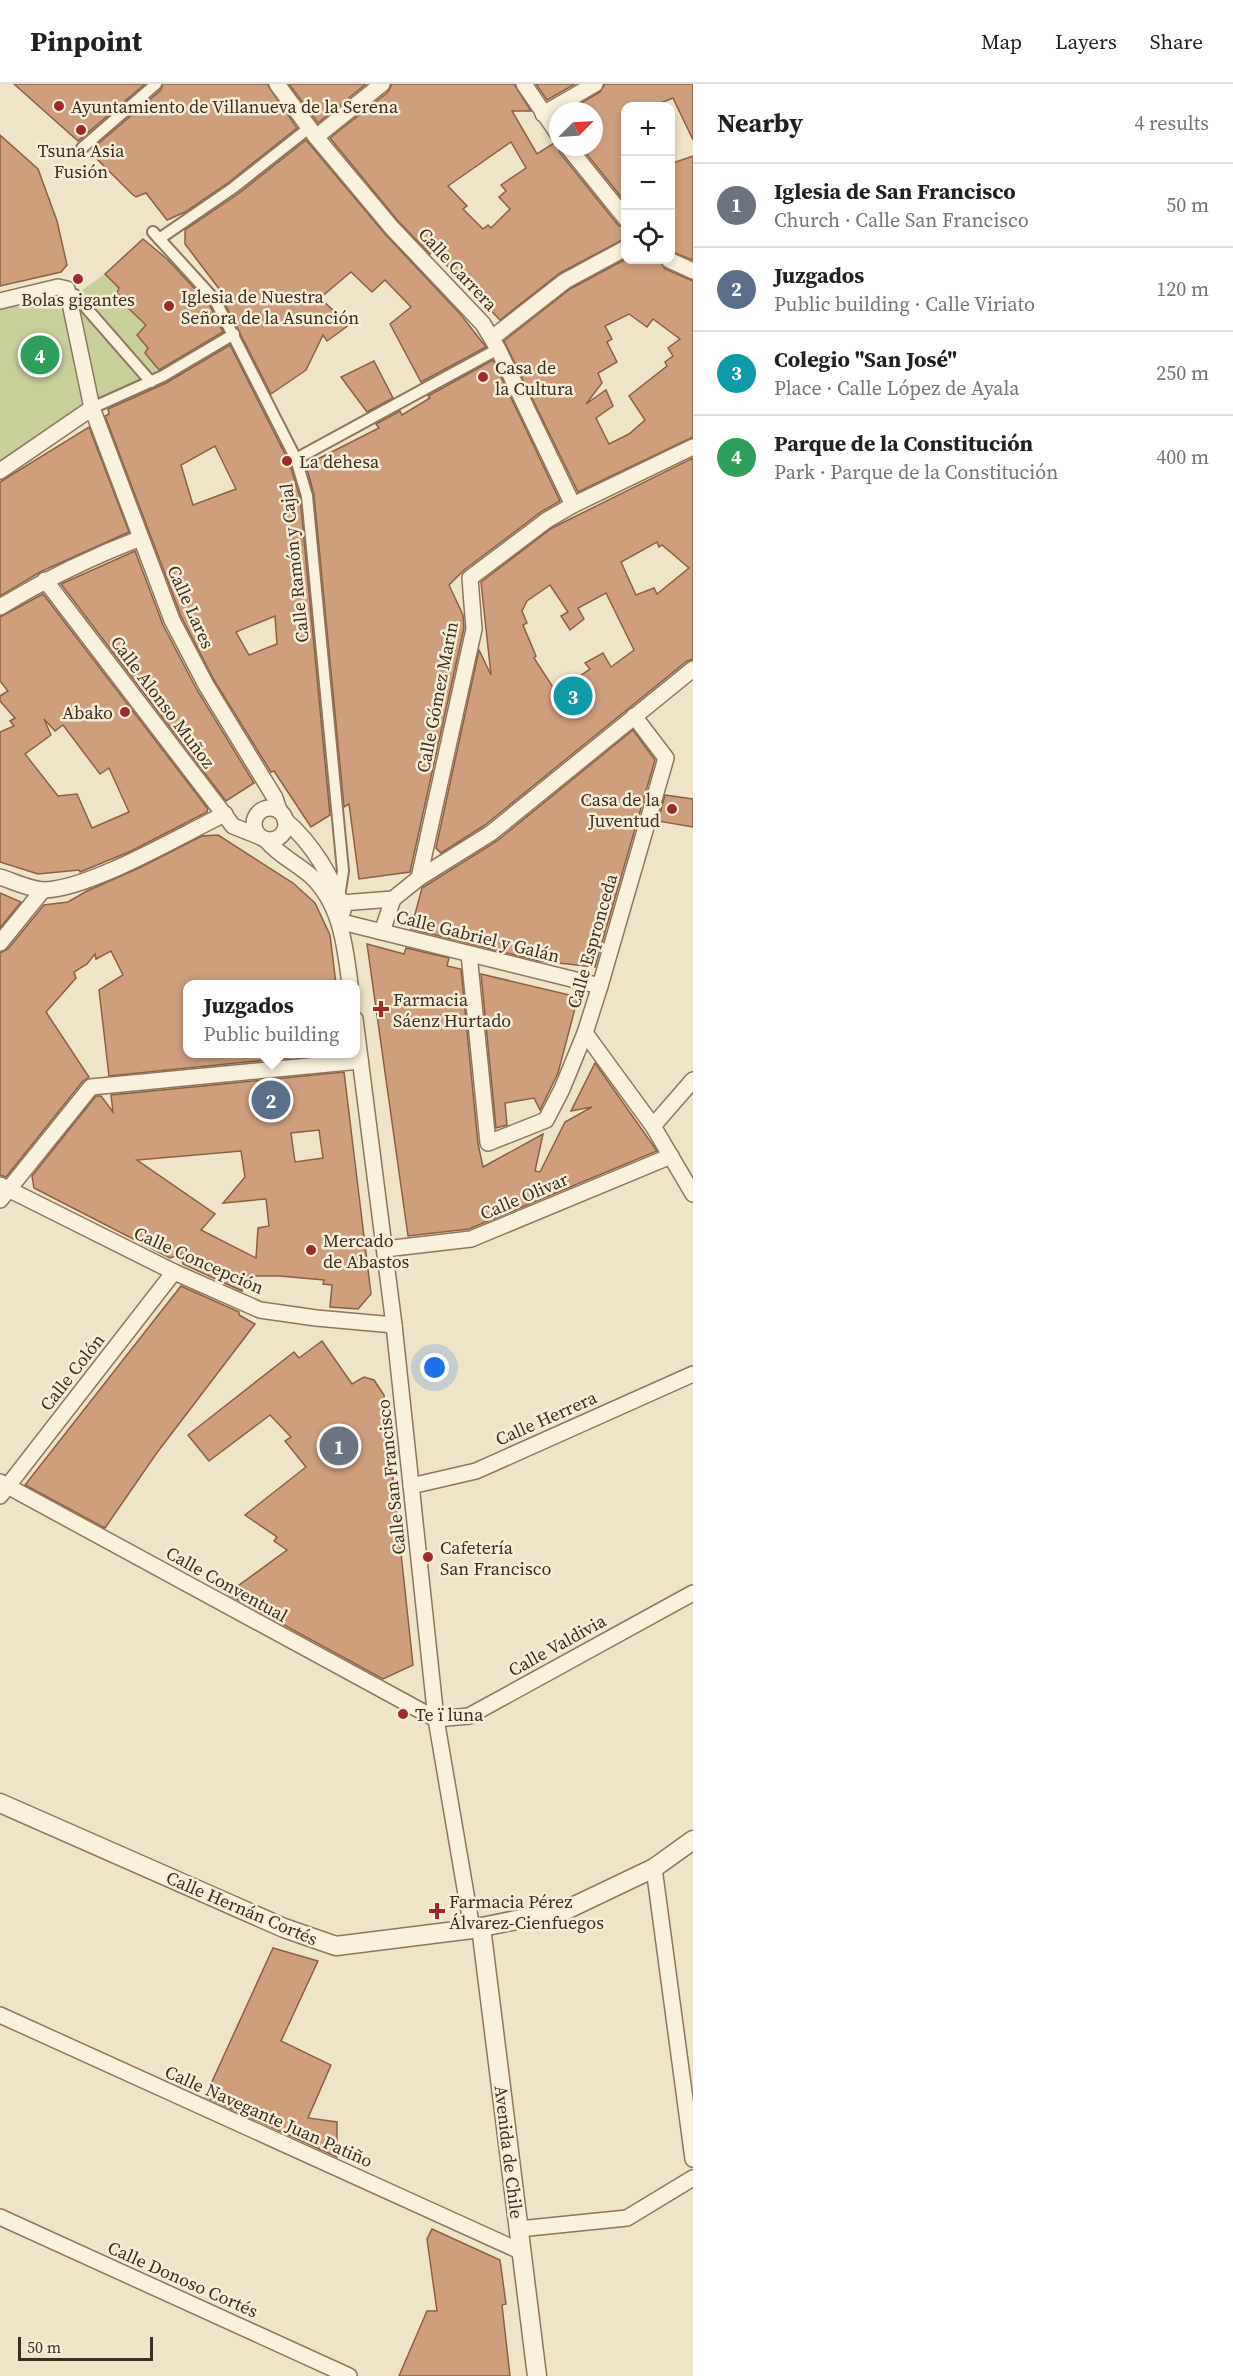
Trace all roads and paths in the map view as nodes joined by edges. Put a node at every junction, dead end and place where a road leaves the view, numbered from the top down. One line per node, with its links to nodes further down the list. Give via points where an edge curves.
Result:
1 (156, 84): 9 (street)
2 (277, 84): 8 (street, Calle Carrera)
3 (382, 84): 8 (street)
4 (524, 84): 6 (street)
5 (595, 84): 6 (street)
6 (543, 114): 7 (street)
7 (549, 122)
8 (312, 133): 17 (street, Calle Ramón y Cajal, via 156,236 215,300); 18 (street, Calle Carrera, via 392,228 446,282)
9 (82, 148)
10 (575, 156): 11 (street)
11 (621, 213)
12 (621, 251): 18 (street, via 565,281)
13 (675, 263): 14 (street)
14 (693, 271)
15 (75, 295): 19 (street)
16 (0, 301): 20 (street, Calle Lares, via 58,287 67,289)
17 (234, 334): 19 (street); 22 (street, Calle Ramón y Cajal)
18 (495, 343): 22 (street); 24 (street, Calle Carrera)
19 (151, 382): 20 (street)
20 (92, 408): 23 (street); 25 (street, Calle Lares)
21 (693, 447): 24 (street)
22 (297, 459): 37 (street, Calle Ramón y Cajal, via 307,496 343,871)
23 (0, 471)
24 (573, 504): 34 (street, Calle Gómez Marín, via 470,578 474,629)
25 (141, 538): 26 (street); 31 (street, Calle Lares, via 172,620)
26 (45, 580): 27 (street); 30 (street, Calle Alonso Muñoz)
27 (0, 608)
28 (692, 673): 29 (street)
29 (634, 716): 34 (street, via 491,833); 44 (street, Calle Espronceda, via 666,758)
30 (225, 814): 32 (street, Calle Alonso Muñoz, via 233,826); 35 (street, via 105,872 70,886)
31 (282, 815): 32 (street, via 282,836); 32 (street, via 263,809 255,816 254,827); 37 (street, Calle Lares, via 301,835)
32 (263, 838): 41 (street, Calle Alonso Muñoz, via 326,893)
33 (0, 877): 35 (street)
34 (419, 878): 36 (street)
35 (43, 890): 40 (street)
36 (393, 899): 37 (street); 39 (street)
37 (340, 900): 38 (street, Calle Lares)
38 (346, 923): 39 (street, Calle Gabriel y Galán); 41 (street, Calle Lares)
39 (382, 932): 42 (street, Calle Gabriel y Galán)
40 (0, 943)
41 (344, 944): 43 (street)
42 (469, 954): 44 (street, Calle Gabriel y Galán); 45 (street, Calle Espronceda, via 488,1143 546,1120)
43 (349, 980)
44 (600, 986): 45 (street, Calle Espronceda)
45 (585, 1033): 49 (street)
46 (360, 1058): 47 (street, Calle San Francisco)
47 (360, 1061): 51 (street, via 91,1087); 53 (street, Calle San Francisco)
48 (693, 1080): 49 (street)
49 (653, 1126): 50 (street)
50 (671, 1156): 52 (street); 53 (street, Calle Olivar, via 471,1239)
51 (2, 1192): 54 (street, Calle Concepción)
52 (693, 1194)
53 (386, 1249): 55 (street, Calle San Francisco)
54 (174, 1272): 55 (street, Calle Concepción, via 260,1310); 58 (street, Calle Colón)
55 (394, 1325): 57 (street, Calle San Francisco)
56 (693, 1374): 57 (street, Calle Herrera, via 476,1471)
57 (411, 1486): 60 (street, Calle San Francisco)
58 (3, 1488): 60 (street, Calle Conventual)
59 (693, 1593): 60 (street, Calle Valdivia, via 469,1716)
60 (436, 1719): 64 (street, Calle San Francisco)
61 (0, 1803): 64 (street, Calle Hernán Cortés, via 284,1928 336,1946)
62 (693, 1840): 63 (street, Calle Hernán Cortés)
63 (654, 1868): 64 (street, Calle Hernán Cortés, via 580,1906); 66 (street)
64 (476, 1928): 69 (street, Avenida de Chile)
65 (0, 2015): 70 (street, Calle Navegante Juan Patiño)
66 (693, 2159)
67 (693, 2178): 69 (street, via 627,2218)
68 (0, 2217): 71 (street, Calle Donoso Cortés)
69 (519, 2229): 70 (street, Avenida de Chile)
70 (522, 2252): 72 (street, Avenida de Chile)
71 (349, 2376)
72 (537, 2376)

